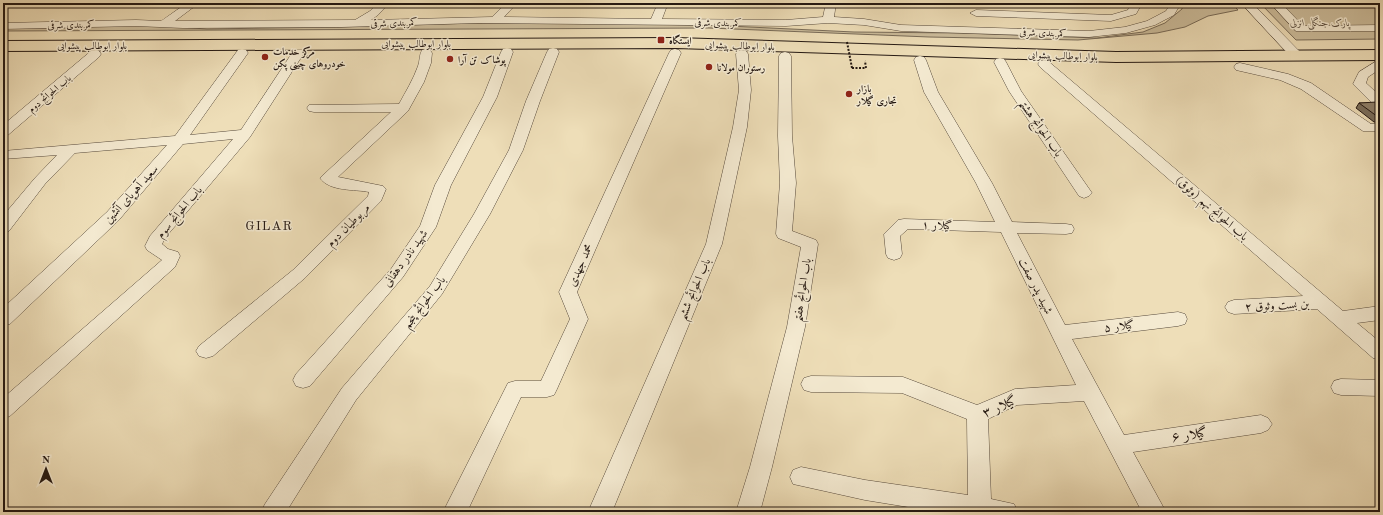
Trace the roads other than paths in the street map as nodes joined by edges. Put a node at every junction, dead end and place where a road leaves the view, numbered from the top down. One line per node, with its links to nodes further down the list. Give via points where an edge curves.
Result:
1 (194, 3): 17 (street)
2 (384, 3): 18 (street)
3 (512, 3): 13 (street)
4 (663, 3): 15 (street)
5 (830, 3): 14 (street)
6 (966, 3): 22 (street)
7 (1176, 3): 12 (street, کمربندی شرقی, via 1170,14)
8 (1246, 3): 34 (street)
9 (1275, 3): 21 (street, via 1300,29)
10 (1140, 8): 11 (street, via 1111,18); 12 (street)
11 (976, 13)
12 (1163, 17): 22 (street, کمربندی شرقی, via 1126,30 1089,34)
13 (495, 20): 15 (street, کمربندی شرقی); 18 (street, کمربندی شرقی)
14 (828, 20): 16 (street, کمربندی شرقی); 20 (street, کمربندی شرقی)
15 (655, 22): 16 (street, کمربندی شرقی)
16 (786, 23): 20 (street, کمربندی شرقی, via 828,29)
17 (164, 24): 18 (street, کمربندی شرقی); 19 (street, کمربندی شرقی)
18 (357, 24)
19 (3, 26)
20 (901, 28): 22 (street, کمربندی شرقی)
21 (1380, 28)
22 (977, 30)
23 (3, 46): 24 (highway, بلوار ابوطالب پیشوایی)
24 (100, 49): 27 (highway, بلوار ابوطالب پیشوایی); 32 (highway, بلوار ابوطالب پیشوایی); 34 (highway, بلوار ابوطالب پیشوایی, via 676,43 1116,57); 44 (street, باب الحوائج دوم)
25 (507, 52): 26 (highway, بلوار ابوطالب پیشوایی); 29 (highway, بلوار ابوطالب پیشوایی); 63 (street, شهید نادر دهقانی, via 490,97 443,185 428,227 397,273)
26 (554, 52): 30 (highway, بلوار ابوطالب پیشوایی); 74 (street, باب الحوائج پنجم, via 516,150 482,214 436,290 349,394)
27 (242, 53): 28 (highway, بلوار ابوطالب پیشوایی); 46 (street, سعید آهوپای آتشین)
28 (298, 53): 29 (highway, بلوار ابوطالب پیشوایی); 45 (street, باب الحوائج سوم)
29 (426, 53): 42 (street, مربوطیان دوم, via 418,82)
30 (675, 53): 31 (highway, بلوار ابوطالب پیشوایی); 75 (street, محمد جهدی, via 568,292 579,320 547,389 515,389)
31 (742, 54): 33 (highway, بلوار ابوطالب پیشوایی); 76 (street, باب الحوائج ششم, via 745,90 740,127 714,244)
32 (3, 55)
33 (785, 56): 35 (highway, بلوار ابوطالب پیشوایی, via 858,63); 77 (street, باب الحوائج هفتم, via 788,183 784,234 810,244 796,327)
34 (1297, 56): 37 (highway, بلوار ابوطالب پیشوایی)
35 (920, 60): 36 (highway, بلوار ابوطالب پیشوایی); 51 (street, شهید پدر صفت, via 931,92 984,183)
36 (1000, 62): 38 (highway, بلوار ابوطالب پیشوایی); 49 (street, باب الحوائج هشتم, via 1015,92)
37 (1380, 62): 39 (highway, بلوار ابوطالب پیشوایی); 40 (street, via 1364,73 1359,84)
38 (1044, 64): 39 (highway, بلوار ابوطالب پیشوایی); 54 (street, باب الحوائج نهم (وثوق))
39 (1240, 67): 43 (street, via 1284,77 1306,86 1368,128)
40 (1380, 103)
41 (314, 108): 42 (street)
42 (403, 108): 61 (street, مربوطیان دوم, via 328,178 335,183 378,189 375,198 299,274)
43 (1380, 127)
44 (3, 132)
45 (245, 134): 46 (street); 68 (street, باب الحوائج سوم, via 158,236 153,246 162,253 172,256 169,263)
46 (179, 139): 47 (street); 58 (street, سعید آهوپای آتشین, via 112,216)
47 (71, 149): 48 (street); 50 (street, via 40,181)
48 (3, 155)
49 (1084, 193)
50 (3, 227)
51 (1006, 228): 52 (street); 53 (street, گیلار ۱, via 904,224 892,234); 60 (street, شهید پدر صفت)
52 (1066, 229)
53 (894, 254)
54 (1321, 302): 55 (street, بن بست وثوق ۲); 57 (street, باب الحوائج نهم (وثوق))
55 (1234, 307)
56 (1380, 313): 57 (street)
57 (1340, 318): 62 (street, باب الحوائج نهم (وثوق))
58 (3, 319)
59 (1178, 319): 60 (street, گیلار ۵)
60 (1060, 333): 67 (street, شهید پدر صفت)
61 (206, 351)
62 (1380, 353)
63 (303, 380)
64 (811, 384): 69 (street, via 903,385)
65 (1340, 387): 66 (street)
66 (1380, 388)
67 (1090, 392): 69 (street, گیلار ۳, via 1015,397); 71 (street, شهید پدر صفت)
68 (3, 410)
69 (977, 414): 73 (street, گیلار ۳)
70 (1261, 424): 71 (street, گیلار ۶)
71 (1118, 445): 79 (street, شهید پدر صفت)
72 (801, 477): 73 (street)
73 (980, 508): 78 (street)
74 (272, 512)
75 (455, 512)
76 (600, 512)
77 (748, 512)
78 (1006, 512)
79 (1154, 512)

